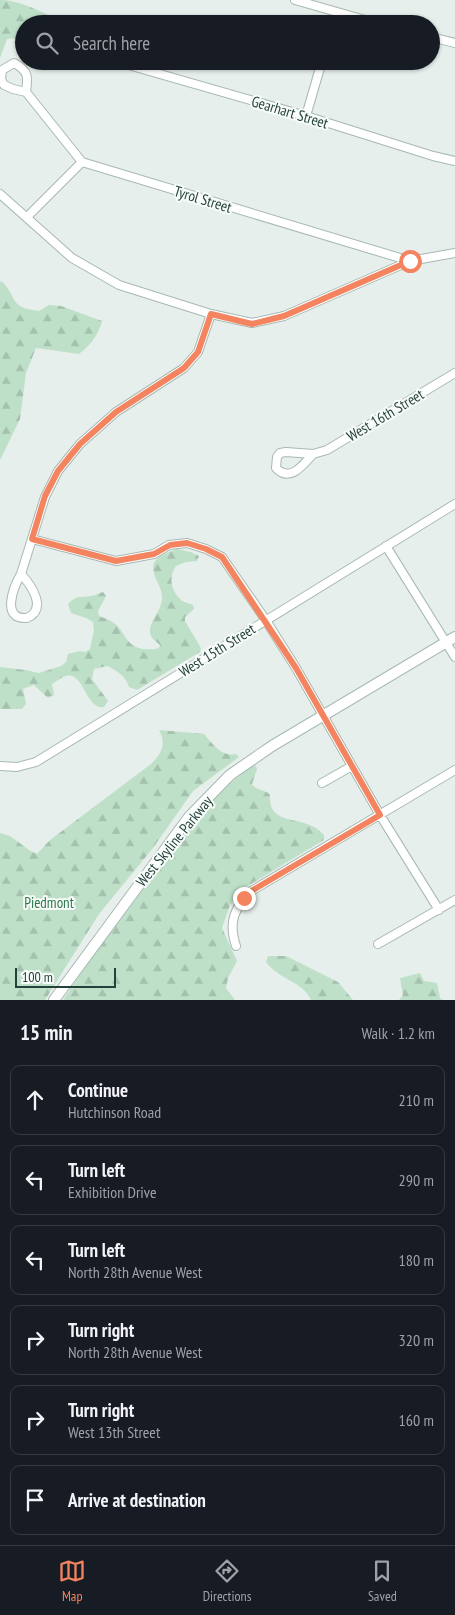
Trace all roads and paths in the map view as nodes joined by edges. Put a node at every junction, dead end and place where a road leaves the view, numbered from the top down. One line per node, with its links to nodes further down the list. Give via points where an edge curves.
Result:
1 (299, 1): 2 (street)
2 (337, 13): 3 (street)
3 (345, 15)
4 (440, 39): 5 (street)
5 (455, 43)
6 (146, 70): 9 (street, Gearhart Street)
7 (319, 70): 9 (street)
8 (26, 92): 11 (street)
9 (306, 116): 10 (street, Gearhart Street)
10 (455, 161)
11 (82, 162): 13 (street); 15 (street, Tyrol Street)
12 (0, 194): 13 (street)
13 (27, 217): 16 (street, via 72,258 119,285)
14 (455, 254): 15 (street)
15 (410, 261): 16 (street, via 284,316 252,324)
16 (211, 314): 20 (street, via 198,352 184,368 116,412 80,444 58,471 45,496)
17 (454, 377): 18 (street, West 16th Street, via 327,450)
18 (313, 454): 18 (street, West 16th Street, via 300,469 287,474 276,468 280,453)
19 (455, 504): 21 (street, West 15th Street)
20 (32, 539): 22 (street); 23 (street, via 116,561 154,554 170,545 187,543 206,549 222,557)
21 (386, 546): 23 (street, West 15th Street); 24 (street)
22 (21, 574): 22 (street, via 10,605 14,614 27,618 35,612 38,604 28,581)
23 (265, 620): 26 (street); 27 (street, West 15th Street, via 36,762 17,767)
24 (451, 640): 25 (street); 26 (street, West Skyline Parkway)
25 (455, 657)
26 (322, 716): 28 (street); 36 (street, West Skyline Parkway, via 230,775 198,807)
27 (0, 766)
28 (352, 766): 30 (street); 31 (street)
29 (455, 770): 31 (street)
30 (322, 783)
31 (380, 815): 33 (street); 35 (street, via 248,894 240,903 232,924)
32 (455, 900): 33 (street)
33 (439, 910): 34 (street)
34 (378, 944)
35 (236, 946)
36 (54, 1000)

